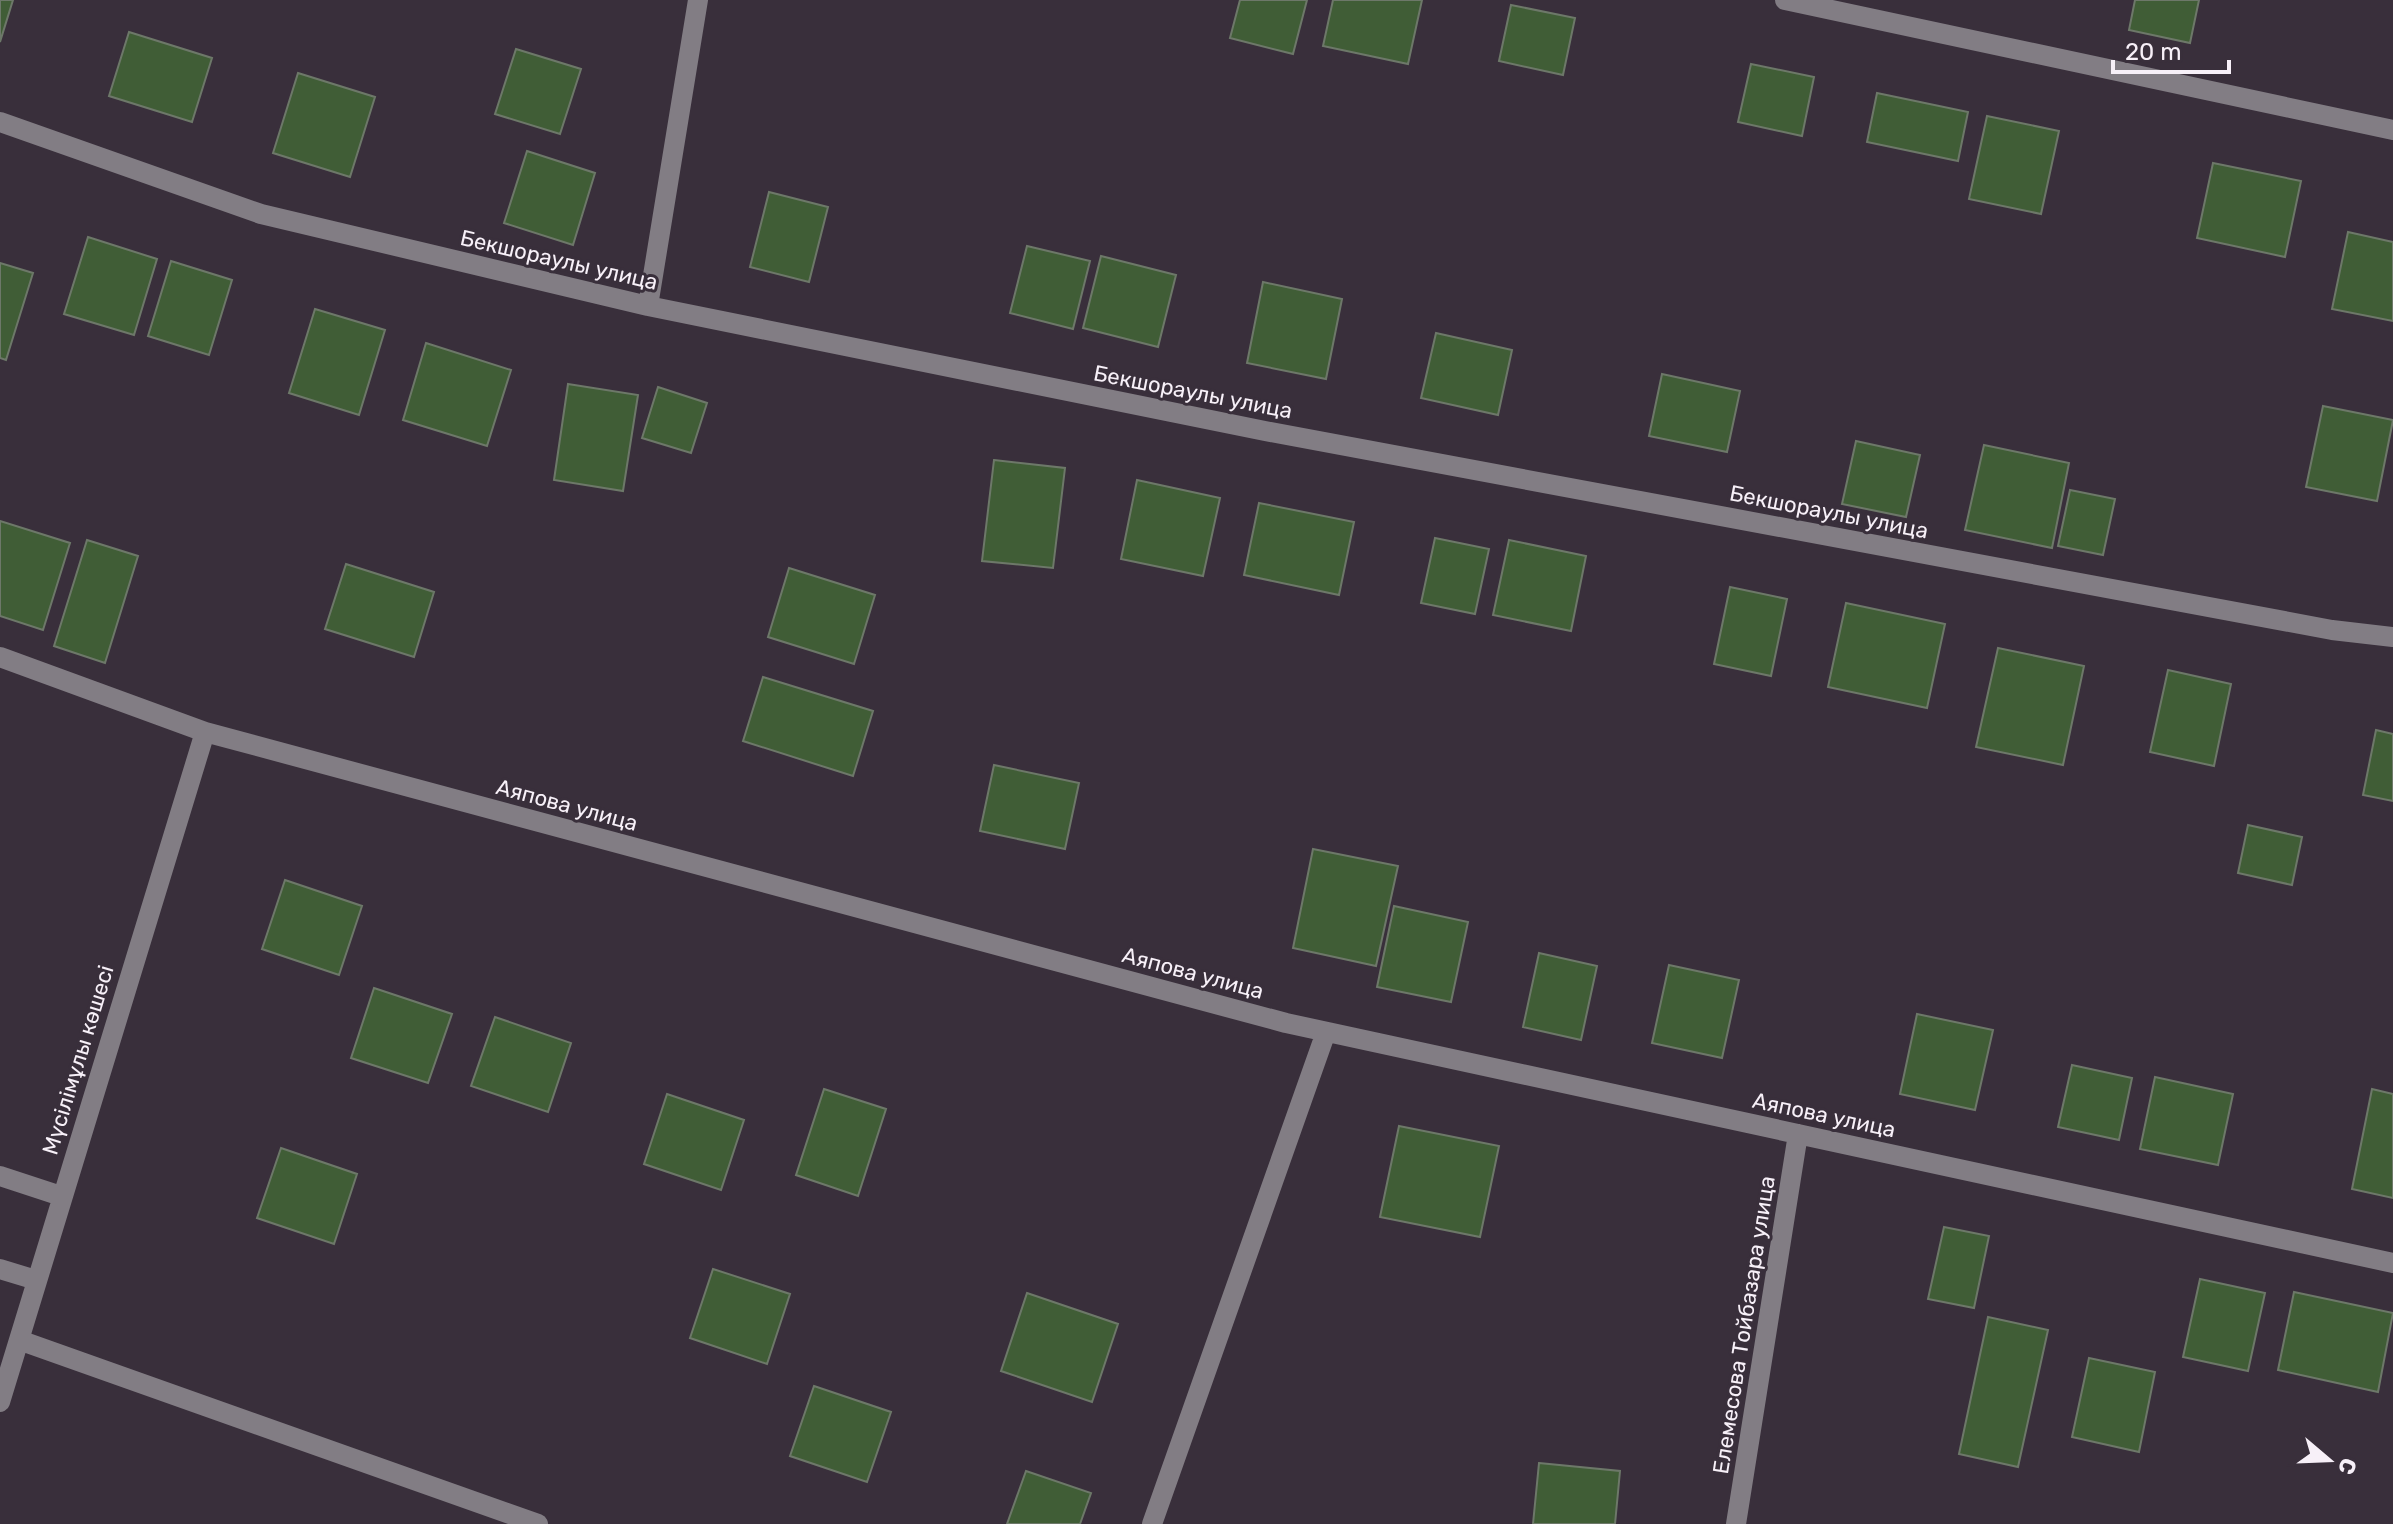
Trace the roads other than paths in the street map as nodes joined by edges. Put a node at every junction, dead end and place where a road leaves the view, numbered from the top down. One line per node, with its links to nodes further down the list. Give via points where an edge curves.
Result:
1 (698, 0): 5 (street)
2 (1785, 0): 4 (street)
3 (0, 122): 5 (street, Бекшораулы улица, via 261,214)
4 (2393, 130)
5 (648, 306): 6 (street, Бекшораулы улица, via 1280,434)
6 (2393, 637)
7 (0, 657): 8 (street, Аяпова улица)
8 (205, 732): 9 (street, Аяпова улица); 12 (street, Мүсілімұлы көшесі)
9 (1326, 1032): 10 (street, Аяпова улица); 19 (street)
10 (1798, 1134): 13 (street, Аяпова улица); 20 (street, Елемесова Тойбазара улица)
11 (0, 1176): 12 (street)
12 (61, 1196): 15 (street, Мүсілімұлы көшесі)
13 (2393, 1263)
14 (0, 1269): 15 (street)
15 (36, 1280): 16 (street, Мүсілімұлы көшесі)
16 (19, 1340): 17 (street, Мүсілімұлы көшесі); 18 (street)
17 (0, 1402)
18 (538, 1524)
19 (1152, 1524)
20 (1736, 1524)

